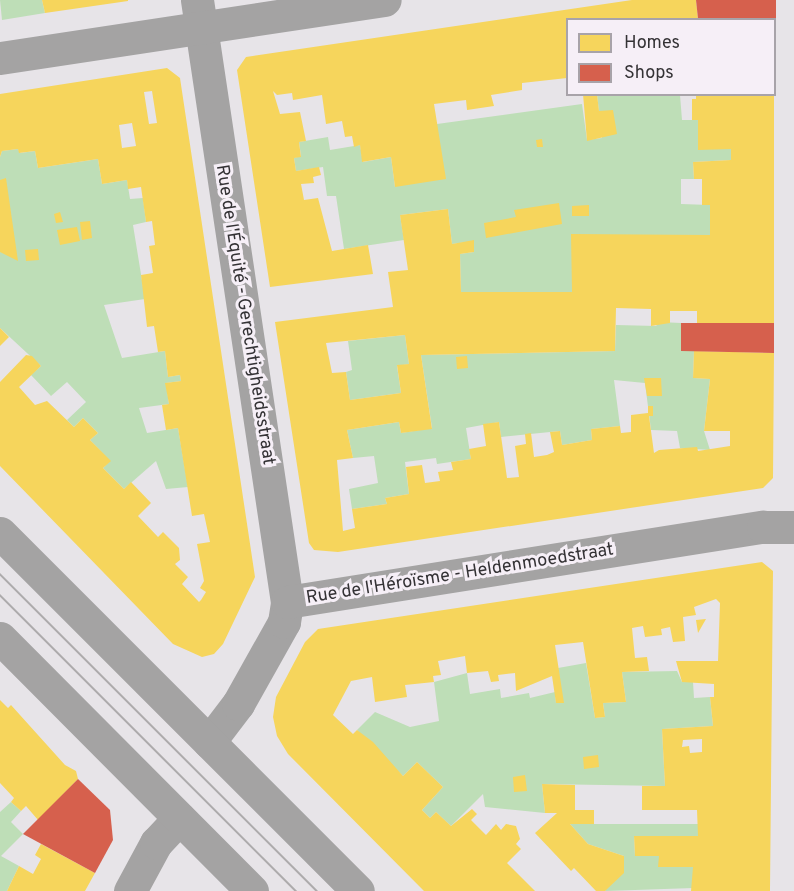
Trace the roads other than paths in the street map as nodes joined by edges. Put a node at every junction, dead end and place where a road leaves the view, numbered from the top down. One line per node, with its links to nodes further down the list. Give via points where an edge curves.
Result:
1 (385, 0): 2 (street)
2 (199, 14): 3 (street); 6 (street, Rue de l'Équité - Gerechtigheidsstraat)
3 (0, 58)
4 (794, 527): 6 (street, Rue de l'Héroïsme - Heldenmoedstraat, via 763,527)
5 (0, 533): 8 (street)
6 (288, 602): 8 (street, Rue de l'Héroïsme - Heldenmoedstraat, via 284,622 238,704)
7 (0, 638): 9 (street)
8 (209, 742): 12 (street)
9 (179, 818): 10 (street, via 156,843); 11 (street)
10 (130, 891)
11 (252, 891)
12 (358, 891)

